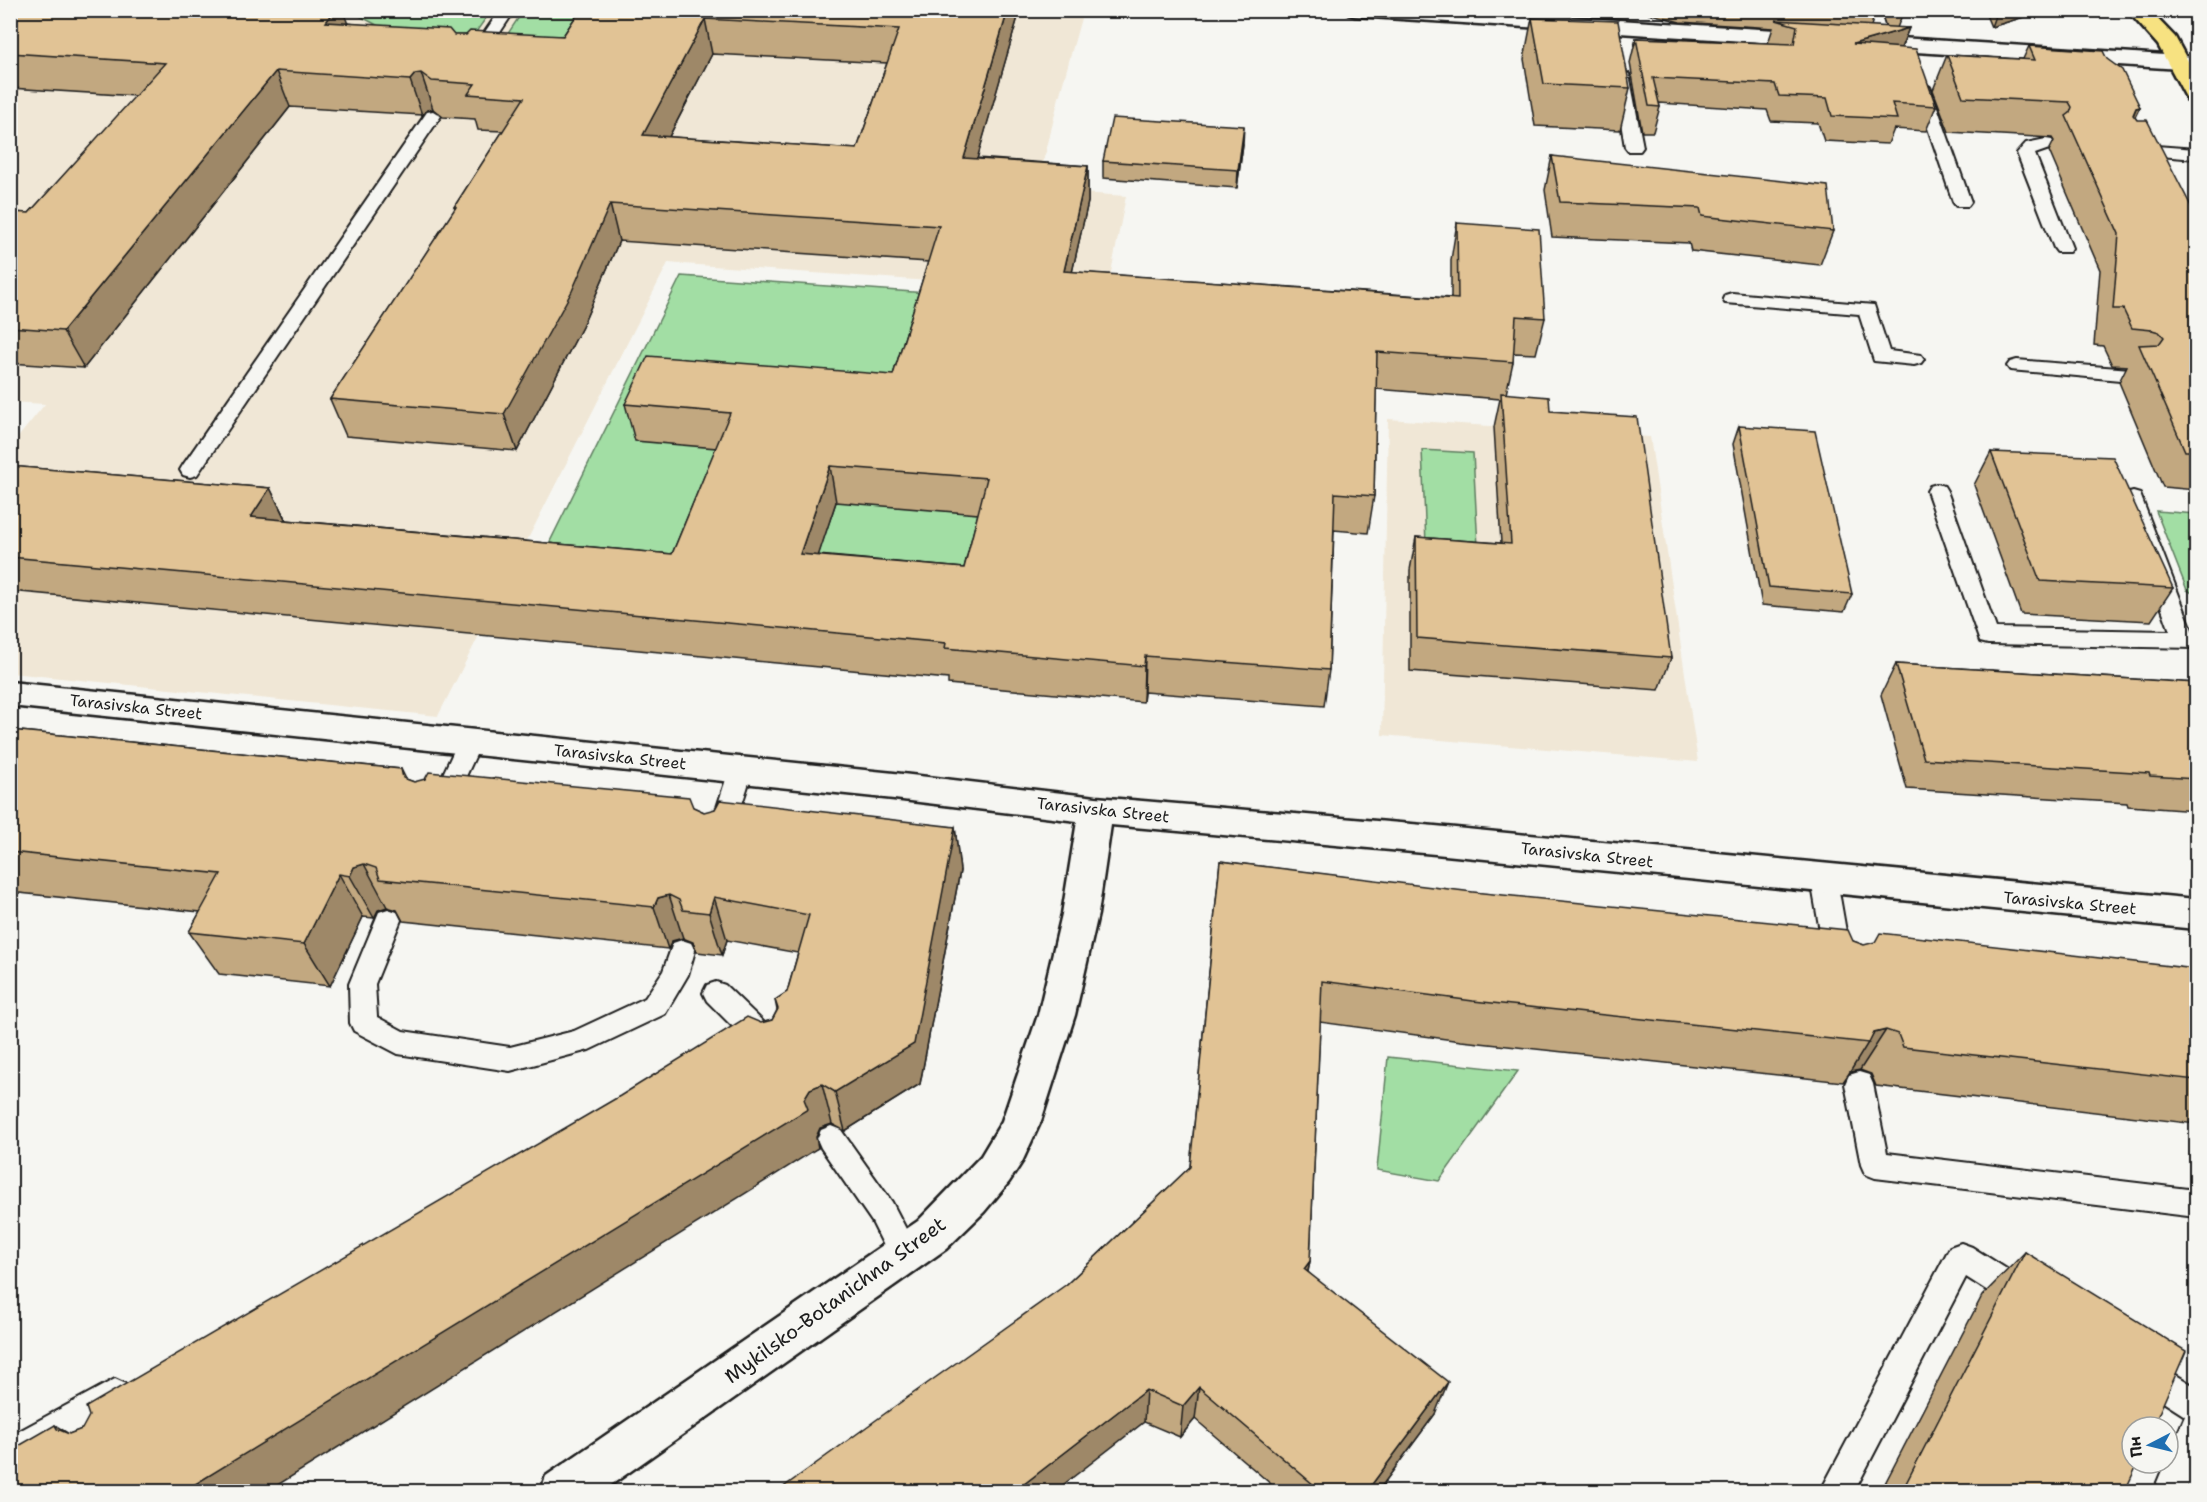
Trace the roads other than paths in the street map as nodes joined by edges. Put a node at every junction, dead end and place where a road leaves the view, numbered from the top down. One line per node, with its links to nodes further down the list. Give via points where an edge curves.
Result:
1 (508, 10): 9 (lane)
2 (1355, 10): 5 (street)
3 (1871, 10): 6 (lane)
4 (2137, 10): 8 (main road)
5 (1616, 43): 6 (street); 13 (lane)
6 (1882, 44): 7 (street)
7 (1913, 62): 8 (street); 16 (lane)
8 (2187, 63): 10 (main road)
9 (470, 65)
10 (2196, 96)
11 (433, 116): 22 (lane)
12 (2046, 144): 17 (lane, via 2032,147 2026,153)
13 (1634, 147)
14 (2126, 149): 15 (lane)
15 (2196, 154)
16 (1962, 202)
17 (2063, 248)
18 (1732, 299): 19 (lane, via 1867,309 1881,357)
19 (1914, 359)
20 (2017, 366): 21 (lane)
21 (2131, 375)
22 (190, 470)
23 (1937, 491): 25 (lane, via 1988,636)
24 (2133, 499): 25 (lane)
25 (2190, 640)
26 (10, 694): 27 (street, Tarasivska Street)
27 (470, 742): 28 (street, Tarasivska Street); 30 (lane)
28 (741, 770): 29 (street, Tarasivska Street); 31 (lane)
29 (1096, 810): 32 (street, Tarasivska Street); 42 (street, Mykilsko-Botanichna Street, via 1080,924 1054,1025 1024,1115 1004,1157 971,1198 932,1235)
30 (436, 814)
31 (717, 843)
32 (1824, 880): 33 (street, Tarasivska Street); 36 (lane)
33 (2196, 915)
34 (388, 920): 35 (lane, via 362,984 364,1023 398,1042 510,1059 579,1042 655,1006 675,975)
35 (682, 951)
36 (1840, 973)
37 (716, 993): 38 (lane)
38 (773, 1049)
39 (1859, 1084): 41 (lane, via 1875,1164)
40 (831, 1139): 42 (lane, via 882,1212)
41 (2196, 1204)
42 (904, 1254): 51 (street, Mykilsko-Botanichna Street)
43 (2049, 1313): 52 (lane, via 1961,1257)
44 (2118, 1356): 46 (lane)
45 (138, 1381): 47 (lane)
46 (2196, 1405)
47 (97, 1406): 49 (lane); 50 (lane)
48 (2196, 1428): 53 (lane)
49 (108, 1437)
50 (10, 1454)
51 (562, 1491)
52 (1836, 1491)
53 (2169, 1491)

